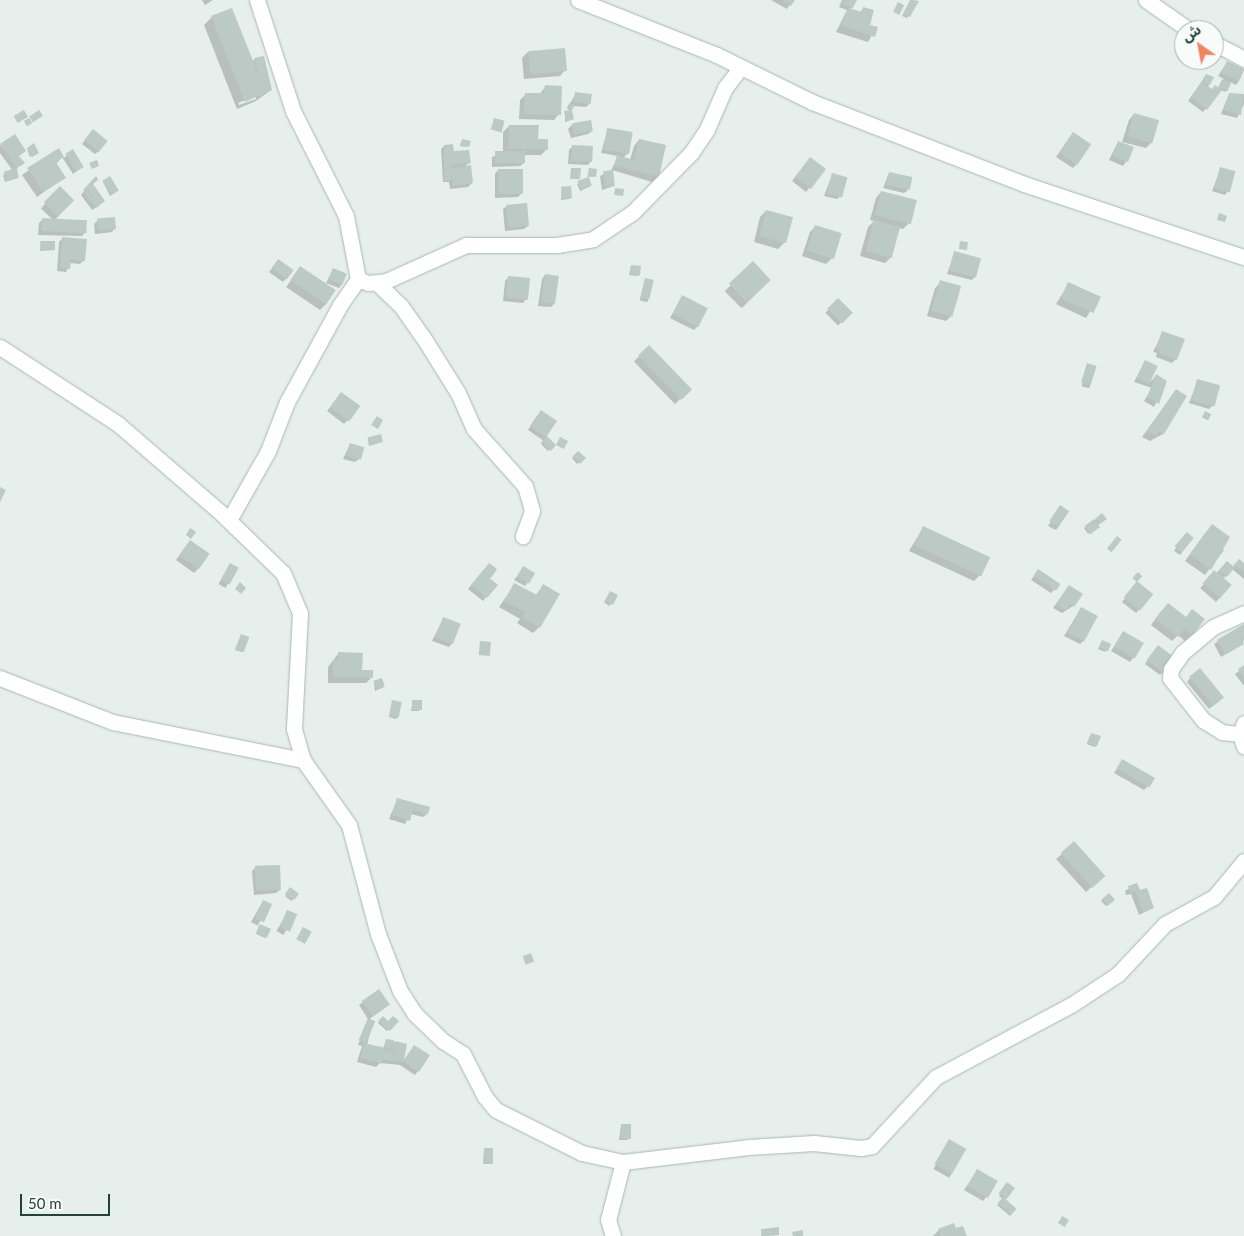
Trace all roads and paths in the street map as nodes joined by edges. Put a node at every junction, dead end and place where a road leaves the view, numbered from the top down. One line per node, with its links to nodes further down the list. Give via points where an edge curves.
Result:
1 (257, 0): 9 (street, via 294,111 346,216)
2 (578, 0): 7 (street, via 651,27)
3 (1146, 0): 4 (street)
4 (1175, 20)
5 (1224, 48): 6 (street)
6 (1244, 59)
7 (741, 67): 8 (street, via 812,102 1024,184); 10 (street, via 725,88 707,129 691,152 633,212 593,239 557,245 466,245)
8 (1244, 257)
9 (358, 279): 10 (street); 12 (street, via 286,402 268,451)
10 (377, 283): 13 (street, via 424,337 458,393 474,429 525,486 532,511)
11 (0, 347): 12 (street, via 118,424)
12 (229, 520): 17 (street, via 283,573 300,613 294,728)
13 (523, 536)
14 (1244, 613): 16 (street, via 1213,627 1182,653 1171,669 1170,678 1203,720 1222,732)
15 (0, 678): 17 (street, via 113,722)
16 (1243, 735)
17 (303, 760): 19 (street, via 349,825 378,934 400,991 414,1014 443,1041 463,1054 485,1097 496,1110 582,1153)
18 (1244, 861): 19 (street, via 1214,897 1165,924 1118,974 1071,1005 936,1077 872,1146 861,1148 814,1143 748,1147)
19 (624, 1162): 20 (street, via 608,1220)
20 (613, 1236)

